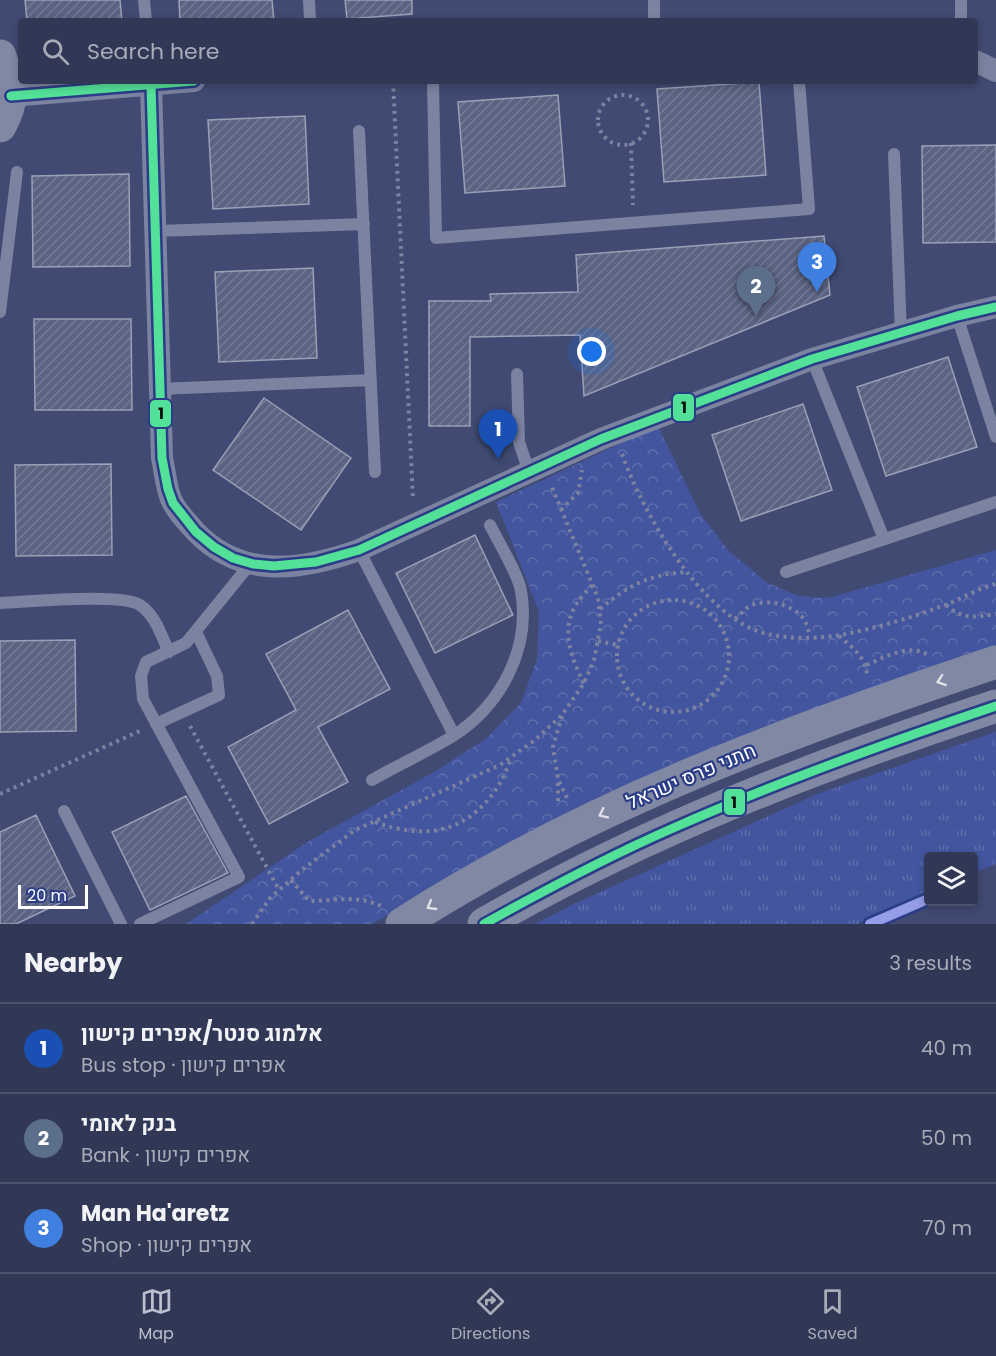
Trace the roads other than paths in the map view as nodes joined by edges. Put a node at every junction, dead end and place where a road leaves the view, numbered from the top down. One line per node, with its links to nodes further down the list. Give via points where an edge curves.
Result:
1 (144, 0): 5 (lane)
2 (309, 0): 6 (lane)
3 (654, 0): 7 (lane)
4 (961, 0): 8 (lane)
5 (146, 18)
6 (310, 18)
7 (654, 18)
8 (961, 18)
9 (978, 62): 10 (street)
10 (996, 70)
11 (140, 84): 15 (street)
12 (151, 84): 20 (street)
13 (433, 84): 14 (lane, via 436,238 809,210)
14 (799, 84)
15 (3, 96)
16 (359, 131): 19 (lane)
17 (894, 154): 24 (lane)
18 (17, 172): 22 (lane)
19 (364, 224): 20 (lane); 27 (lane)
20 (156, 231): 28 (street)
21 (996, 307): 23 (street)
22 (0, 312)
23 (957, 316): 24 (street); 29 (lane)
24 (901, 333): 25 (street)
25 (812, 359): 31 (street, via 580,448); 34 (lane)
26 (518, 374): 31 (lane, via 519,442)
27 (371, 380): 28 (lane); 30 (lane)
28 (159, 389): 36 (street, via 162,458 171,498 202,538 222,554)
29 (996, 437)
30 (375, 472)
31 (529, 472): 35 (street)
32 (996, 502): 34 (lane)
33 (490, 525): 44 (lane, via 521,589 522,637 513,668 491,703)
34 (884, 539): 37 (lane)
35 (359, 550): 36 (street, via 304,566); 44 (lane)
36 (251, 563): 39 (lane)
37 (786, 572)
38 (0, 603): 40 (lane, via 117,598 138,604 152,616)
39 (196, 632): 40 (lane); 43 (lane, via 217,676 219,695)
40 (169, 652): 43 (lane, via 146,662 141,676 143,699)
41 (996, 662): 47 (main road, חתני פרס ישראל, one-way to 47, via 865,706 731,758 595,818)
42 (996, 706): 50 (main road, via 849,757 653,837)
43 (156, 724): 49 (lane, via 239,877)
44 (454, 735): 45 (lane)
45 (372, 780)
46 (64, 811): 48 (lane)
47 (396, 918)
48 (121, 924)
49 (140, 924)
50 (484, 924)

